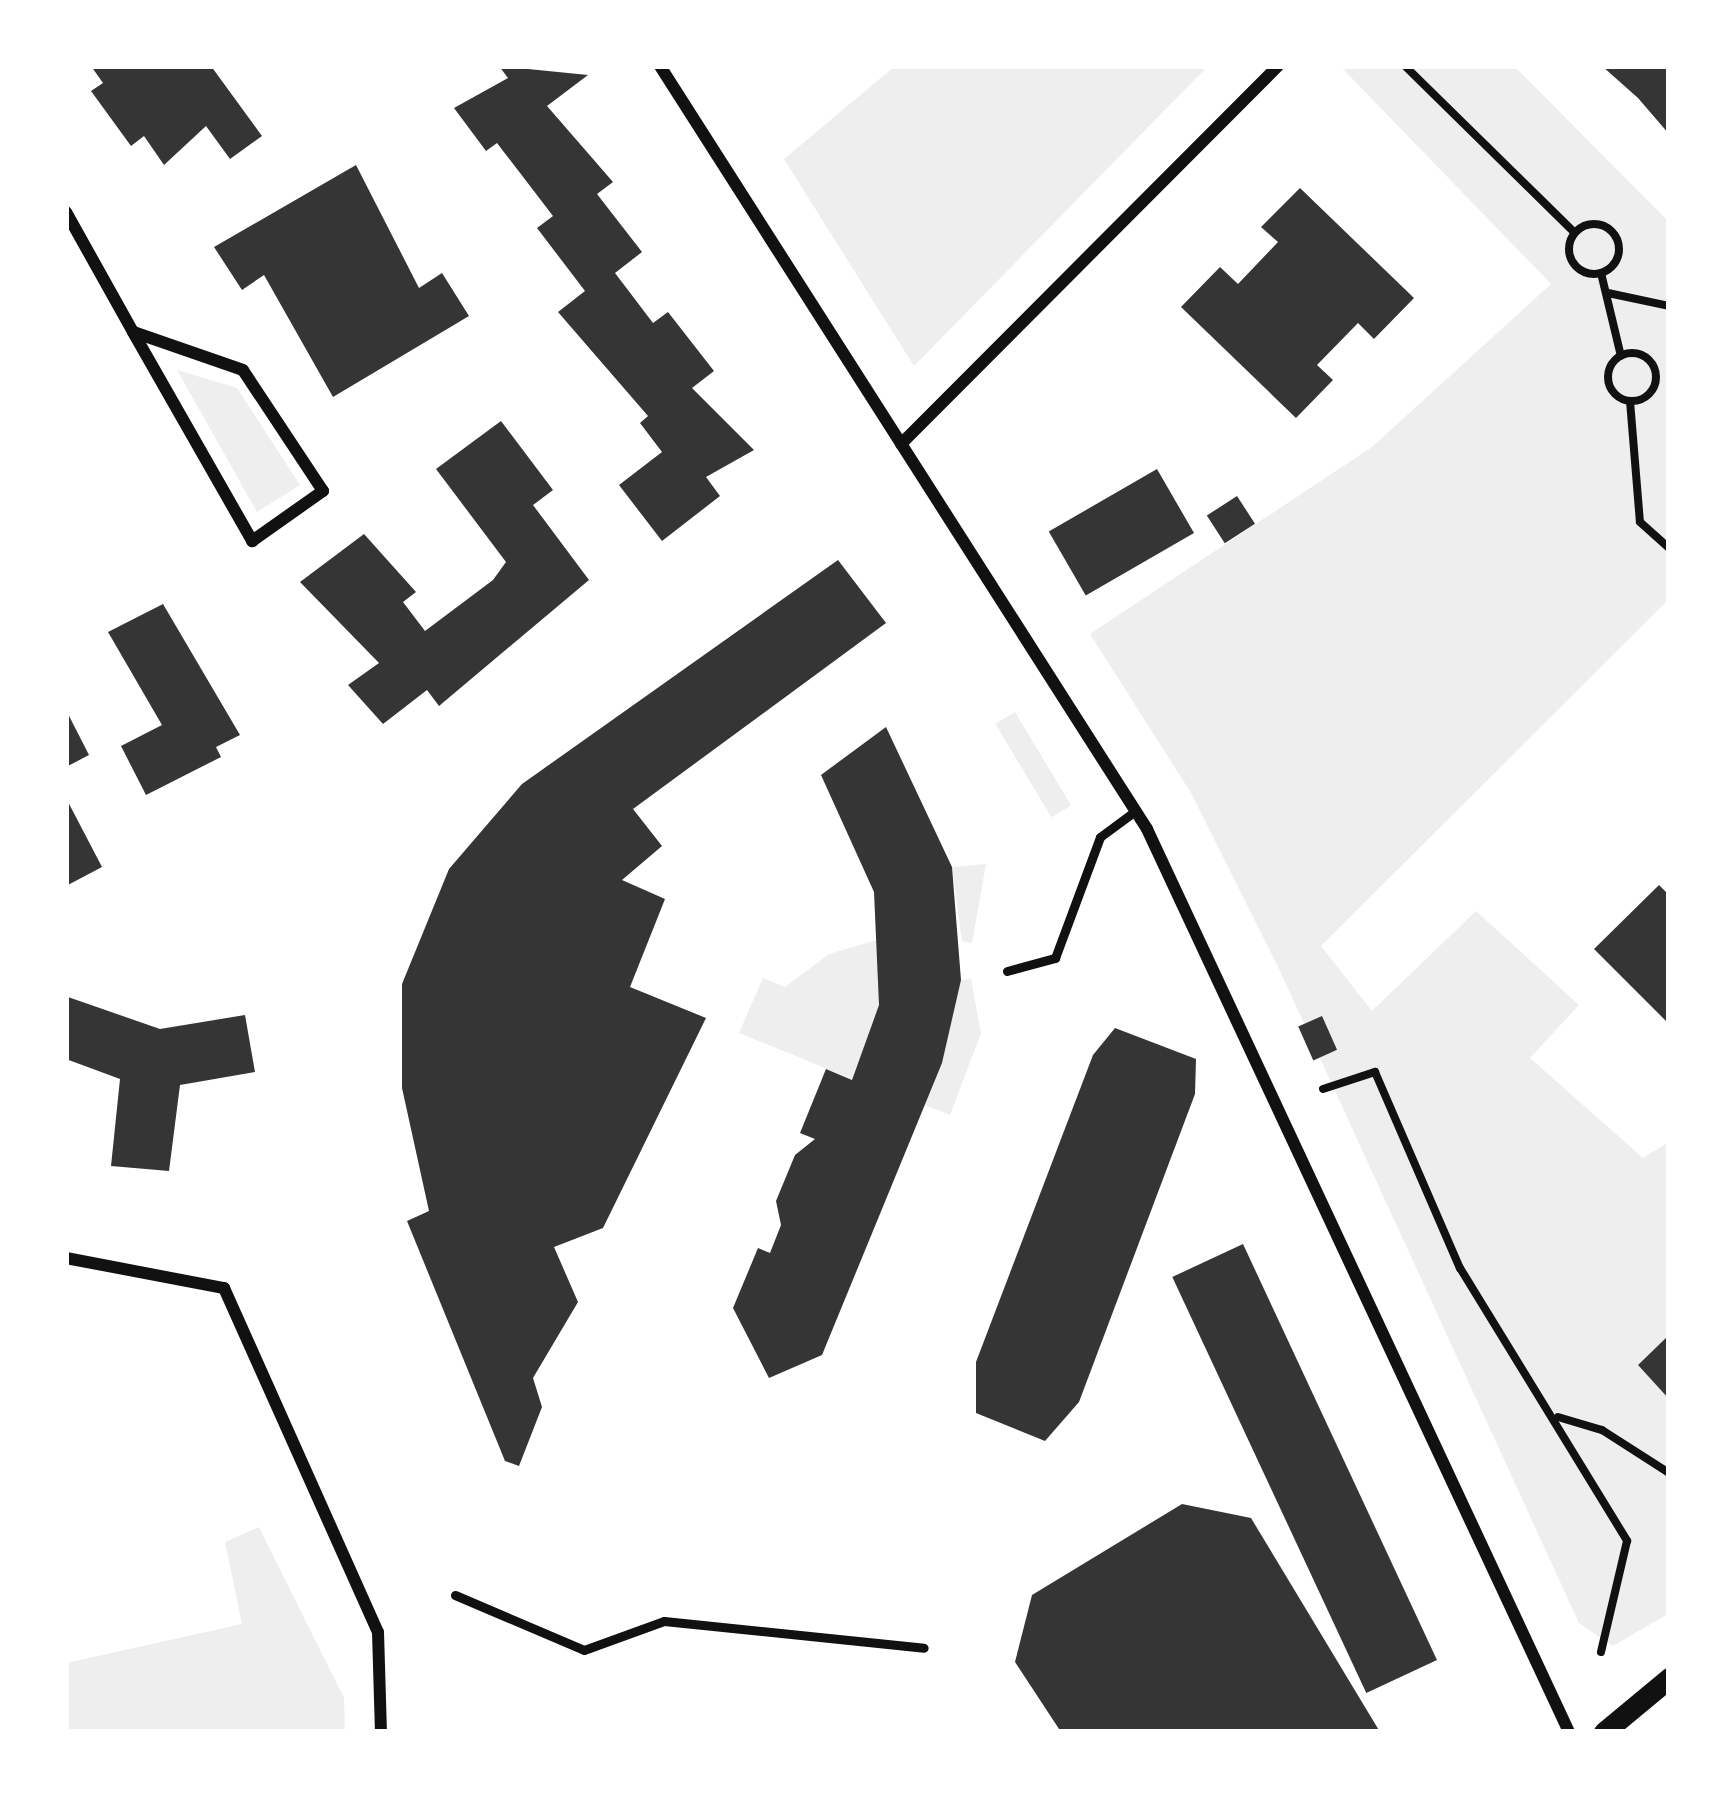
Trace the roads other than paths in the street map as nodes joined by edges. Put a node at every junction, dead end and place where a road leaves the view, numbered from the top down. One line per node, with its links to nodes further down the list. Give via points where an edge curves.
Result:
1 (660, 66): 5 (street)
2 (1278, 66): 5 (street)
3 (66, 212): 4 (street)
4 (133, 332): 4 (street, via 252,541 322,491 243,370)
5 (901, 444): 6 (street)
6 (1136, 811): 7 (lane, via 1100,837 1055,958); 13 (street)
7 (1007, 971)
8 (66, 1258): 12 (street, via 224,1288 378,1632)
9 (455, 1595): 10 (lane, via 584,1650 664,1621)
10 (924, 1648)
11 (1669, 1678): 14 (street)
12 (381, 1732)
13 (1569, 1732)
14 (1604, 1732)

